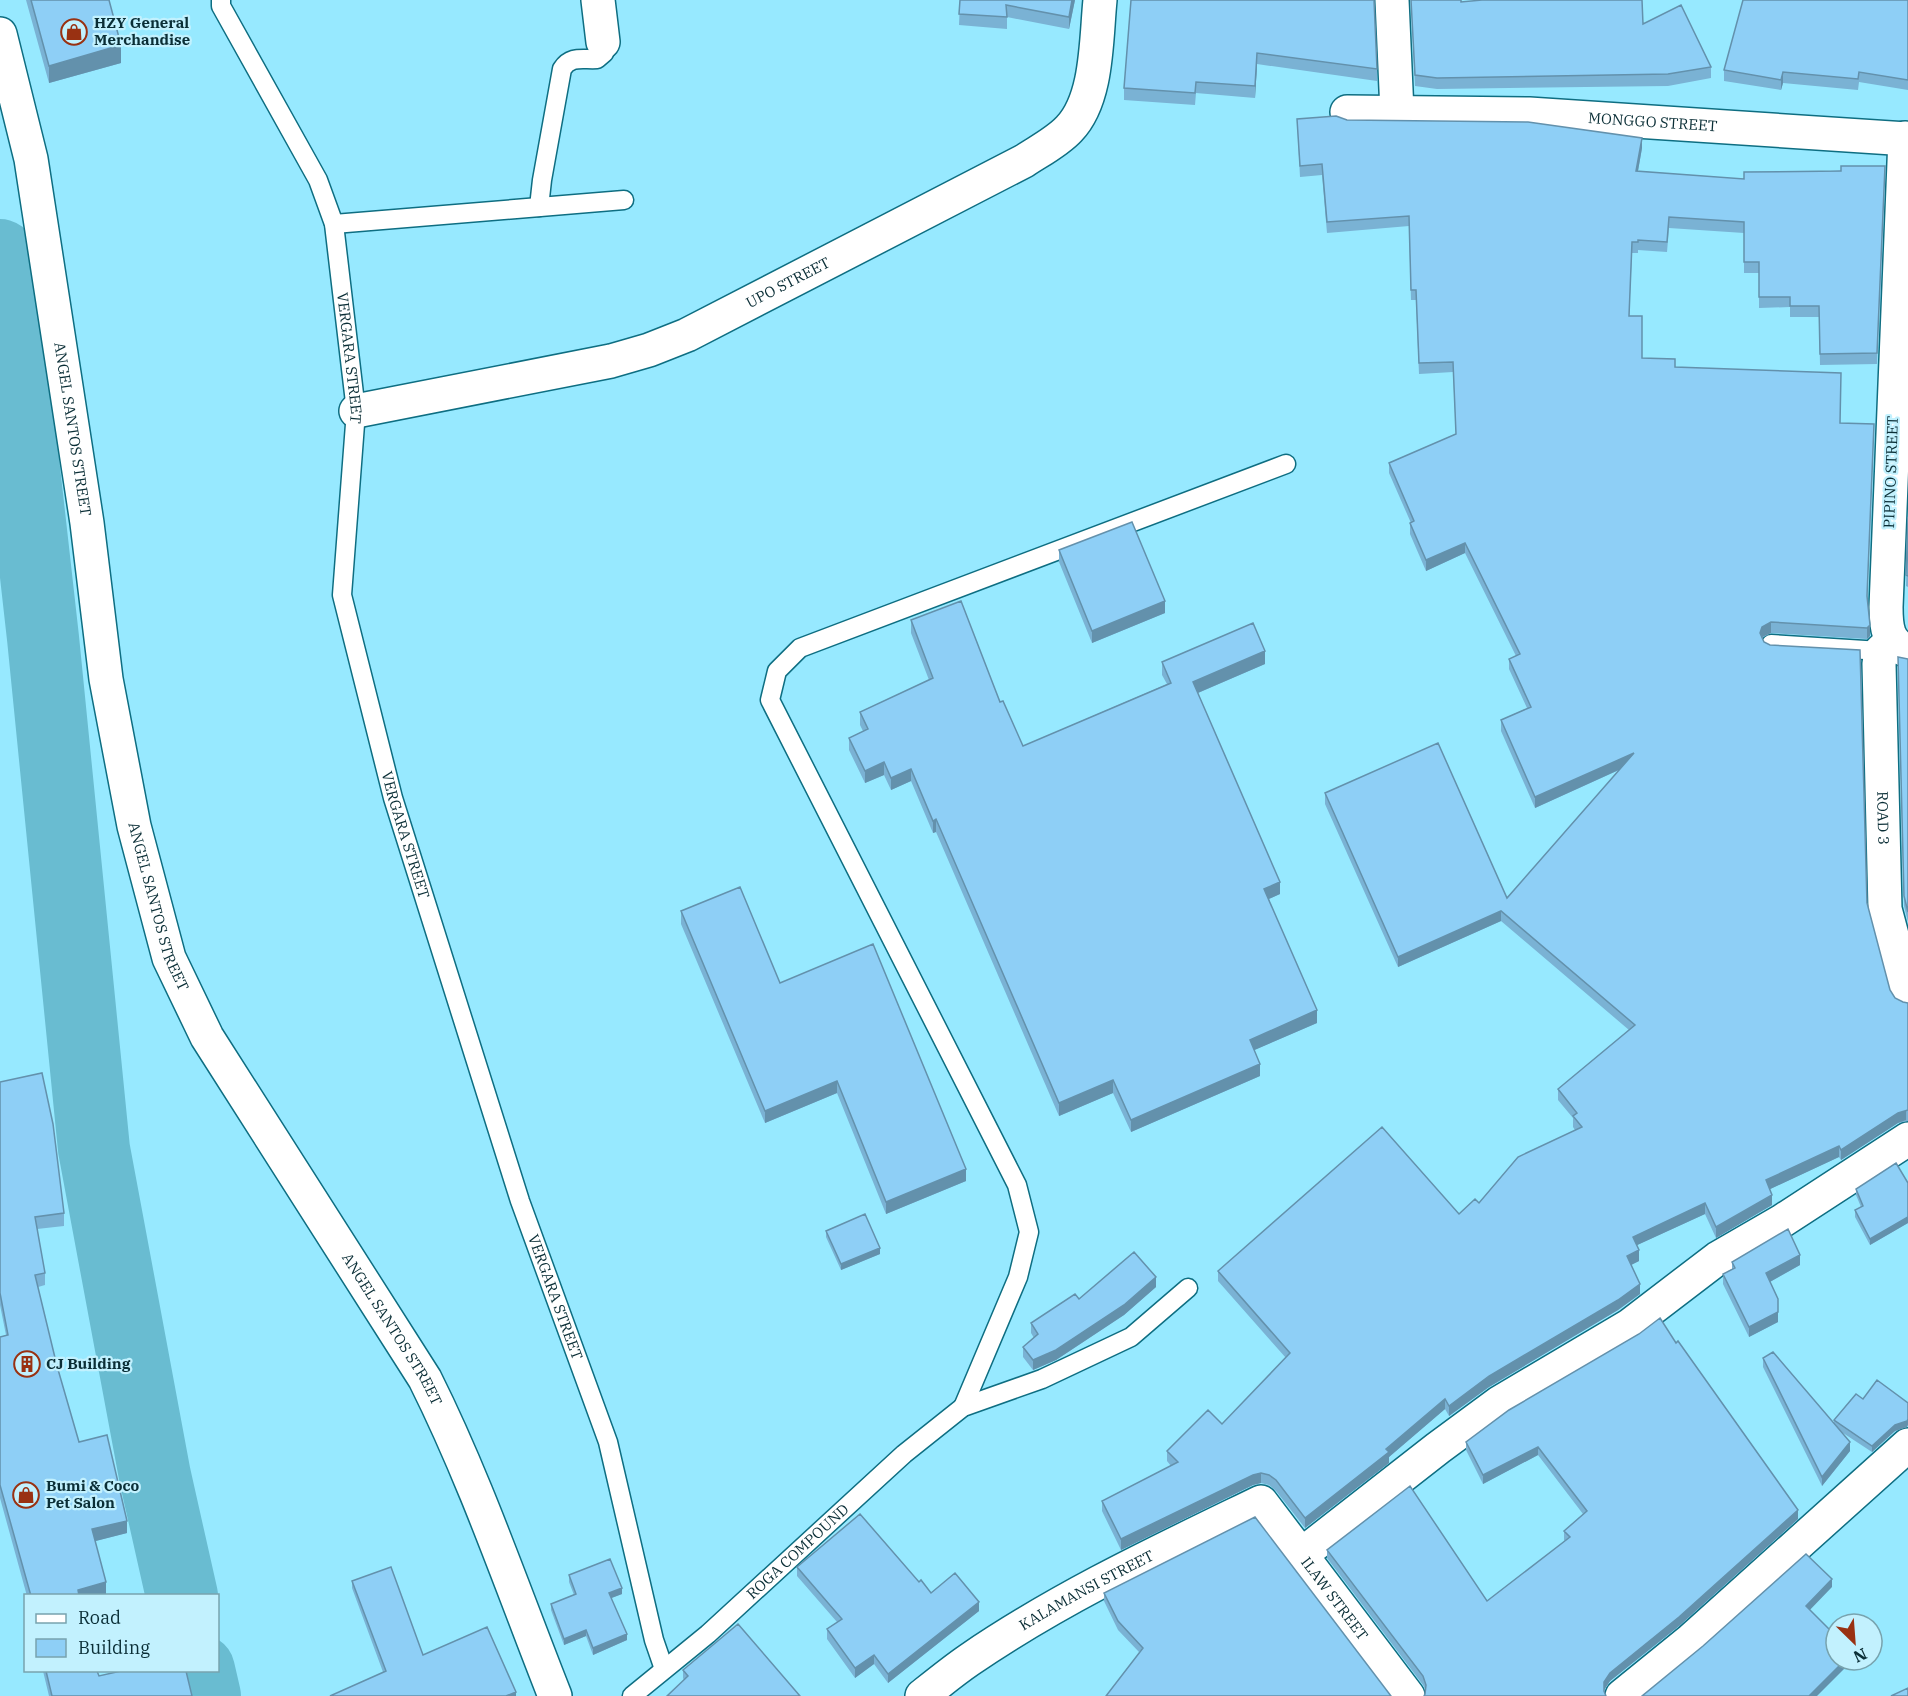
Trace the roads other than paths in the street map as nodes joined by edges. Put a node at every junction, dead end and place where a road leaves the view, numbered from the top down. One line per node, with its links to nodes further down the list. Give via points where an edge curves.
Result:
1 (221, 0): 12 (lane, VERGARA STREET, via 318,180)
2 (598, 0): 6 (street)
3 (1100, 0): 13 (street, UPO STREET, via 1090,86 1083,110 1070,129 1024,161 687,335 649,350 611,361)
4 (1392, 0): 8 (street)
5 (0, 34): 25 (street, ANGEL SANTOS STREET, via 31,159 87,523 106,679 134,826 169,958 207,1037 425,1378 471,1481)
6 (603, 42): 11 (lane, via 603,53 597,59 570,60 562,69)
7 (1347, 112): 8 (street, MONGGO STREET)
8 (1397, 112): 9 (street, MONGGO STREET, via 1529,114)
9 (1906, 139): 16 (street, PIPINO STREET, via 1886,607 1886,628)
10 (624, 200): 11 (lane)
11 (539, 207): 12 (lane)
12 (334, 224): 13 (lane, VERGARA STREET)
13 (356, 411): 24 (lane, VERGARA STREET, via 342,596 393,798 520,1201 608,1442)
14 (1286, 464): 20 (lane, via 800,648 777,671 770,700 1017,1185 1029,1233 1018,1276)
15 (1771, 644): 16 (lane)
16 (1894, 648): 17 (street, ROAD 3, via 1885,909)
17 (1908, 995)
18 (1908, 1139): 23 (street, via 1718,1258 1629,1326 1499,1403)
19 (1188, 1288): 20 (lane, via 1131,1337 1042,1379)
20 (963, 1407): 24 (lane, ROGA COMPOUND, via 904,1454 708,1634)
21 (1908, 1445): 29 (street, via 1691,1640)
22 (1261, 1502): 23 (street, ILAW STREET); 27 (street, KALAMANSI STREET, via 1156,1552 1033,1619 968,1660)
23 (1301, 1555): 28 (street, ILAW STREET)
24 (664, 1669): 26 (lane, ROGA COMPOUND)
25 (555, 1696)
26 (632, 1696)
27 (922, 1696)
28 (1408, 1696)
29 (1622, 1696)

